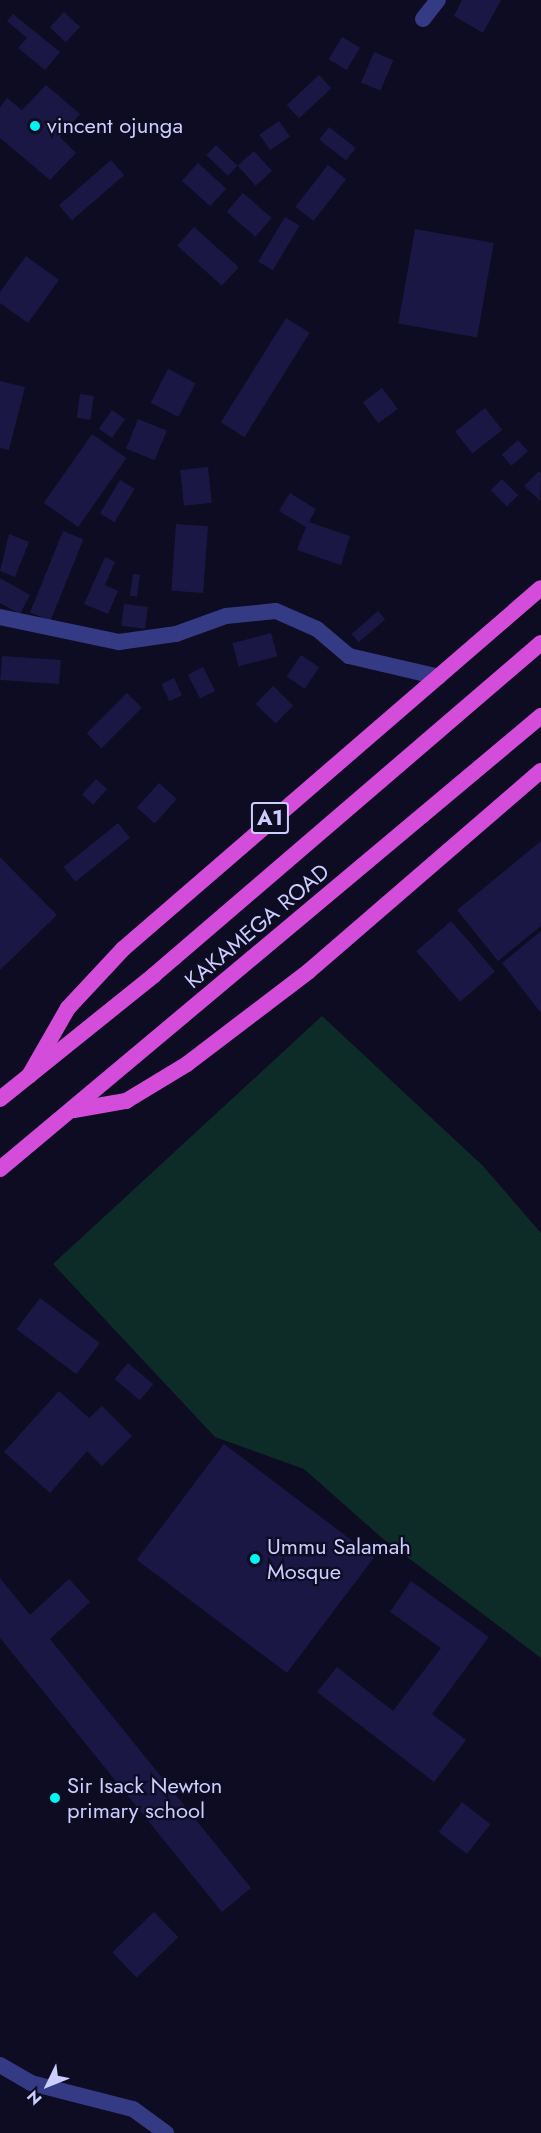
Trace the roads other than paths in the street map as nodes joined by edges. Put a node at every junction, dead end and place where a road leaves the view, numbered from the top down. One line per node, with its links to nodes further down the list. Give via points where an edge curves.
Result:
1 (438, 0): 2 (street)
2 (423, 19)
3 (541, 588): 6 (highway, A1)
4 (0, 617): 6 (street, via 119,642 176,634 226,616 276,610 317,629 349,656)
5 (541, 643): 9 (highway, A1, via 154,975)
6 (439, 677): 9 (highway, A1, via 123,949 68,1008)
7 (541, 716): 11 (highway, KAKAMEGA ROAD)
8 (541, 771): 11 (highway, via 309,971 187,1064 126,1101)
9 (29, 1076): 10 (highway, A1)
10 (0, 1099)
11 (71, 1110): 12 (highway, KAKAMEGA ROAD)
12 (0, 1169)
13 (0, 2065): 14 (street, via 31,2083 133,2109)
14 (166, 2133)

